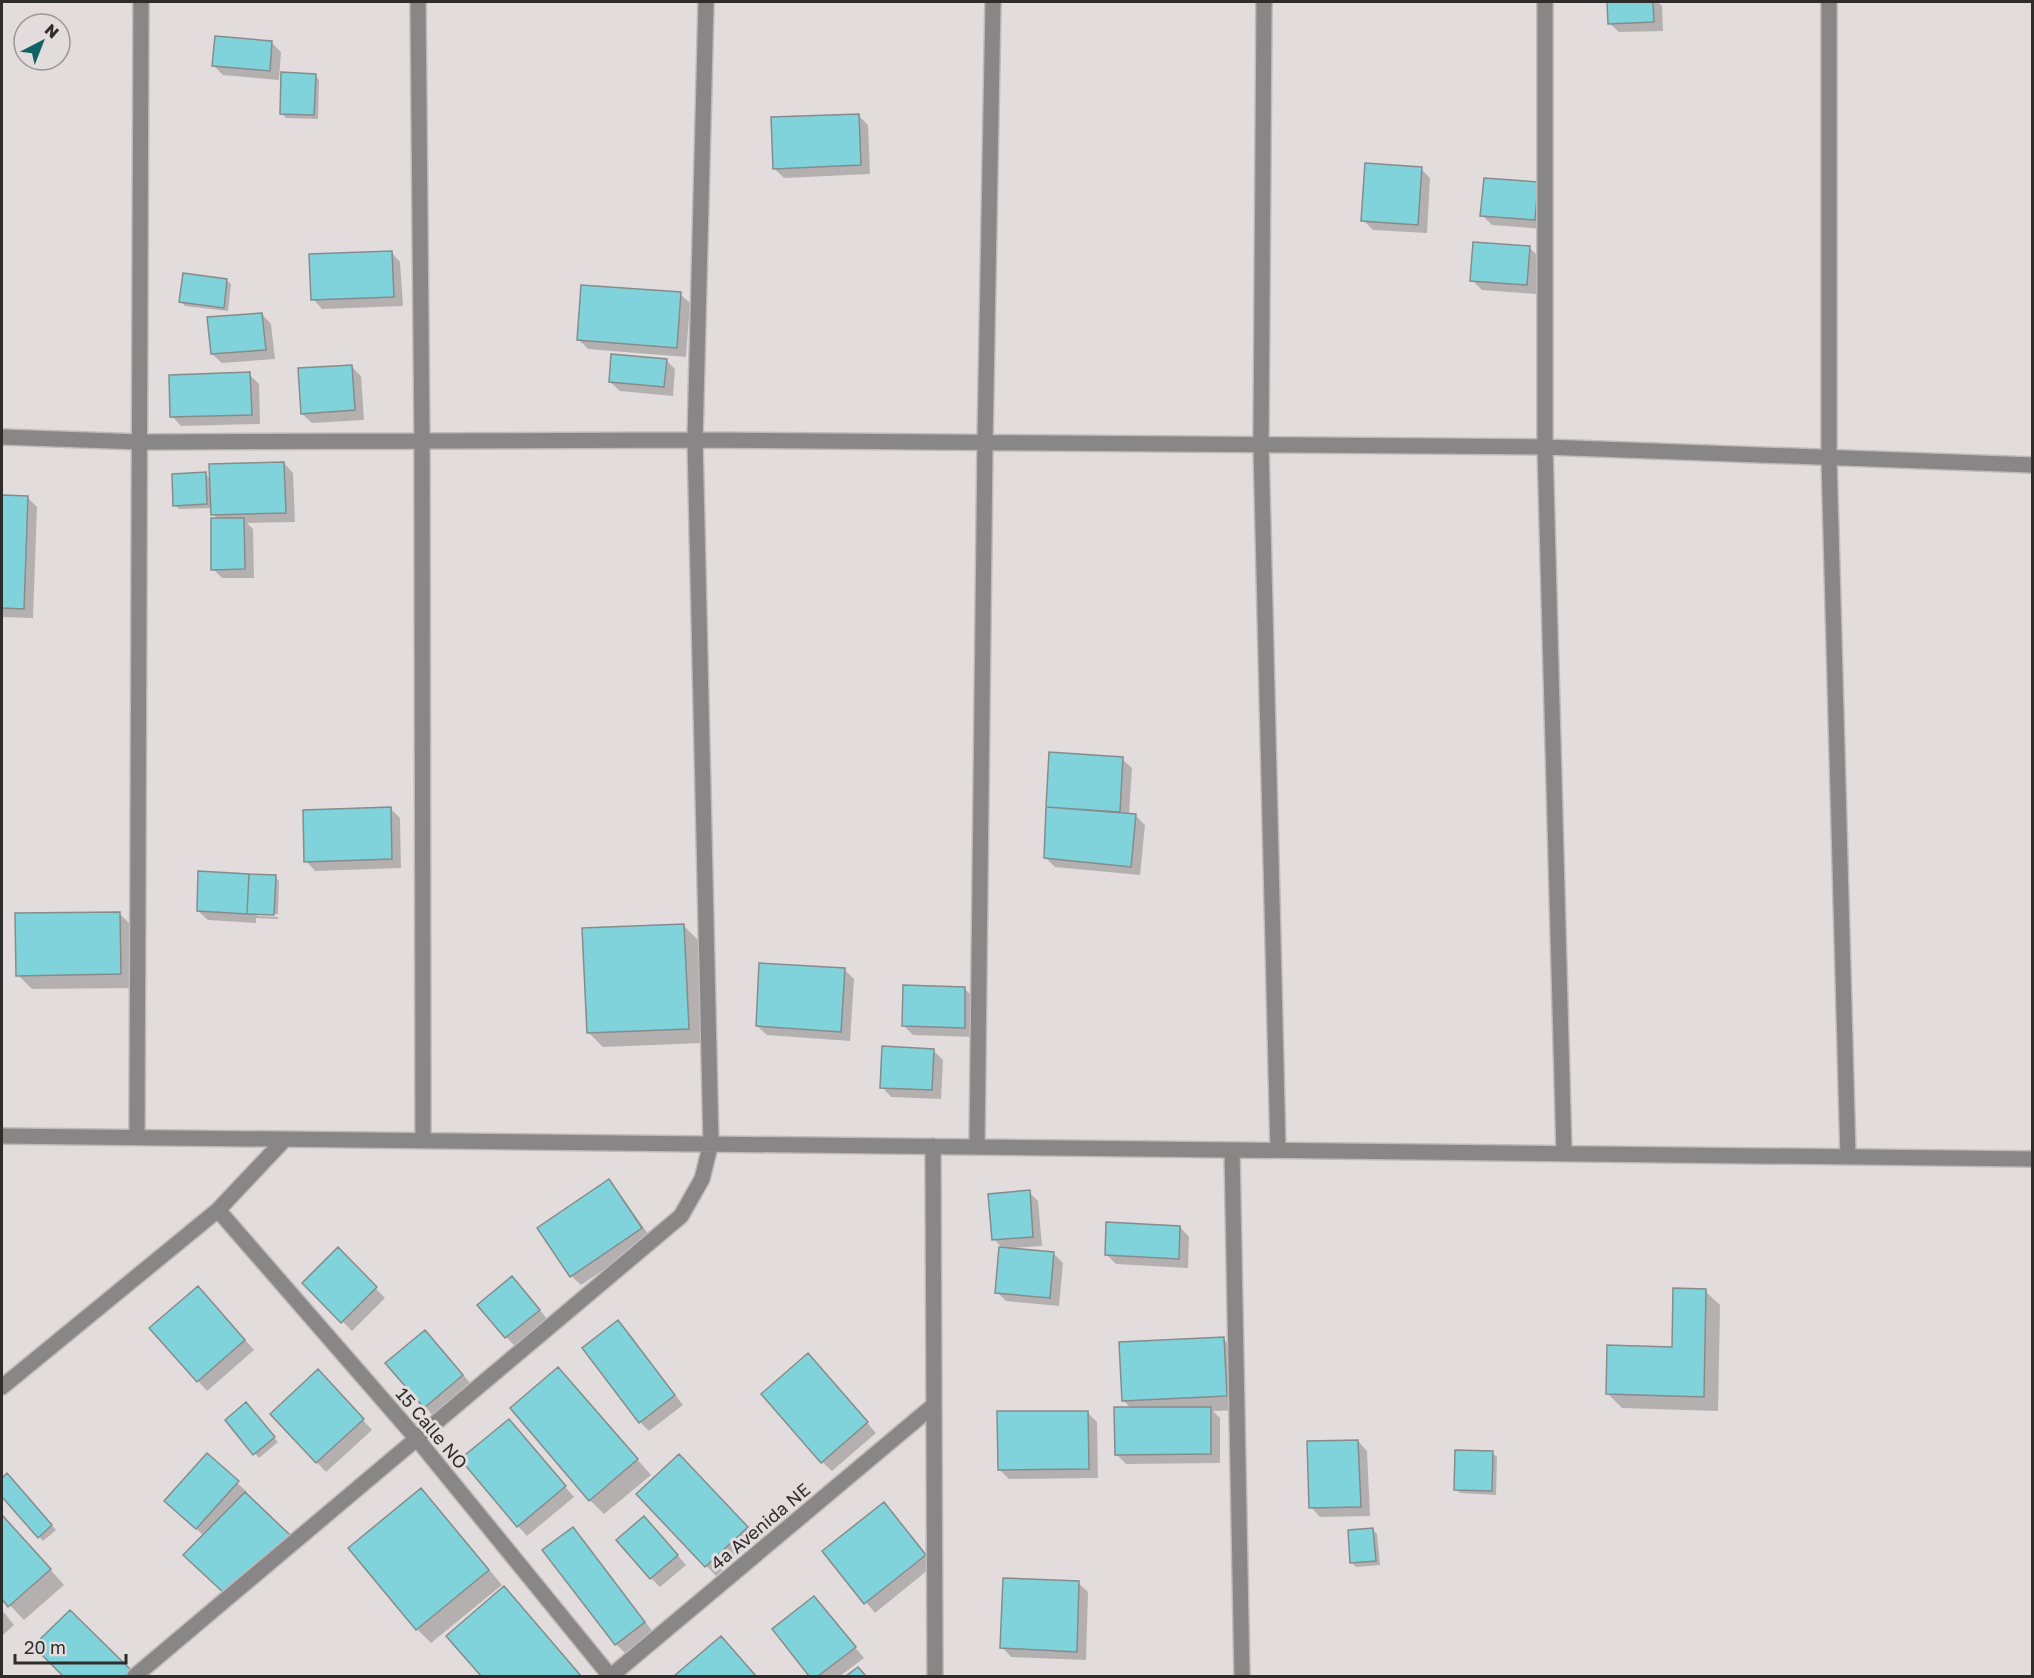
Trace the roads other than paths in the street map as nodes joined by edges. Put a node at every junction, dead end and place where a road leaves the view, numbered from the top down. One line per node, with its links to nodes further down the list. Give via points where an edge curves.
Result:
1 (141, 2): 11 (street)
2 (418, 2): 10 (street)
3 (706, 2): 9 (street)
4 (993, 2): 12 (street)
5 (1264, 2): 13 (street)
6 (1545, 2): 14 (street)
7 (1829, 2): 15 (street)
8 (2, 437): 11 (street)
9 (695, 440): 10 (street); 12 (street); 21 (street)
10 (422, 441): 11 (street); 20 (street)
11 (140, 442): 18 (street)
12 (985, 442): 13 (street); 23 (street)
13 (1261, 445): 14 (street); 25 (street)
14 (1545, 447): 15 (street); 26 (street)
15 (1828, 458): 16 (street); 27 (street)
16 (2032, 465)
17 (2, 1136): 18 (street)
18 (137, 1137): 19 (street)
19 (285, 1139): 20 (street); 29 (street)
20 (423, 1140): 21 (street)
21 (711, 1143): 22 (street); 32 (street, via 702,1179 681,1216)
22 (933, 1146): 23 (street); 31 (street)
23 (977, 1147): 24 (street)
24 (1232, 1150): 25 (street); 36 (street)
25 (1278, 1150): 26 (street)
26 (1564, 1153): 27 (street)
27 (1848, 1156): 28 (street)
28 (2032, 1159)
29 (218, 1209): 30 (street); 32 (street, 15 Calle NO)
30 (2, 1386)
31 (934, 1405): 34 (street, 4a Avenida NE); 35 (street)
32 (417, 1438): 33 (street); 34 (street, 15 Calle NO)
33 (135, 1677)
34 (611, 1677)
35 (935, 1677)
36 (1242, 1677)

